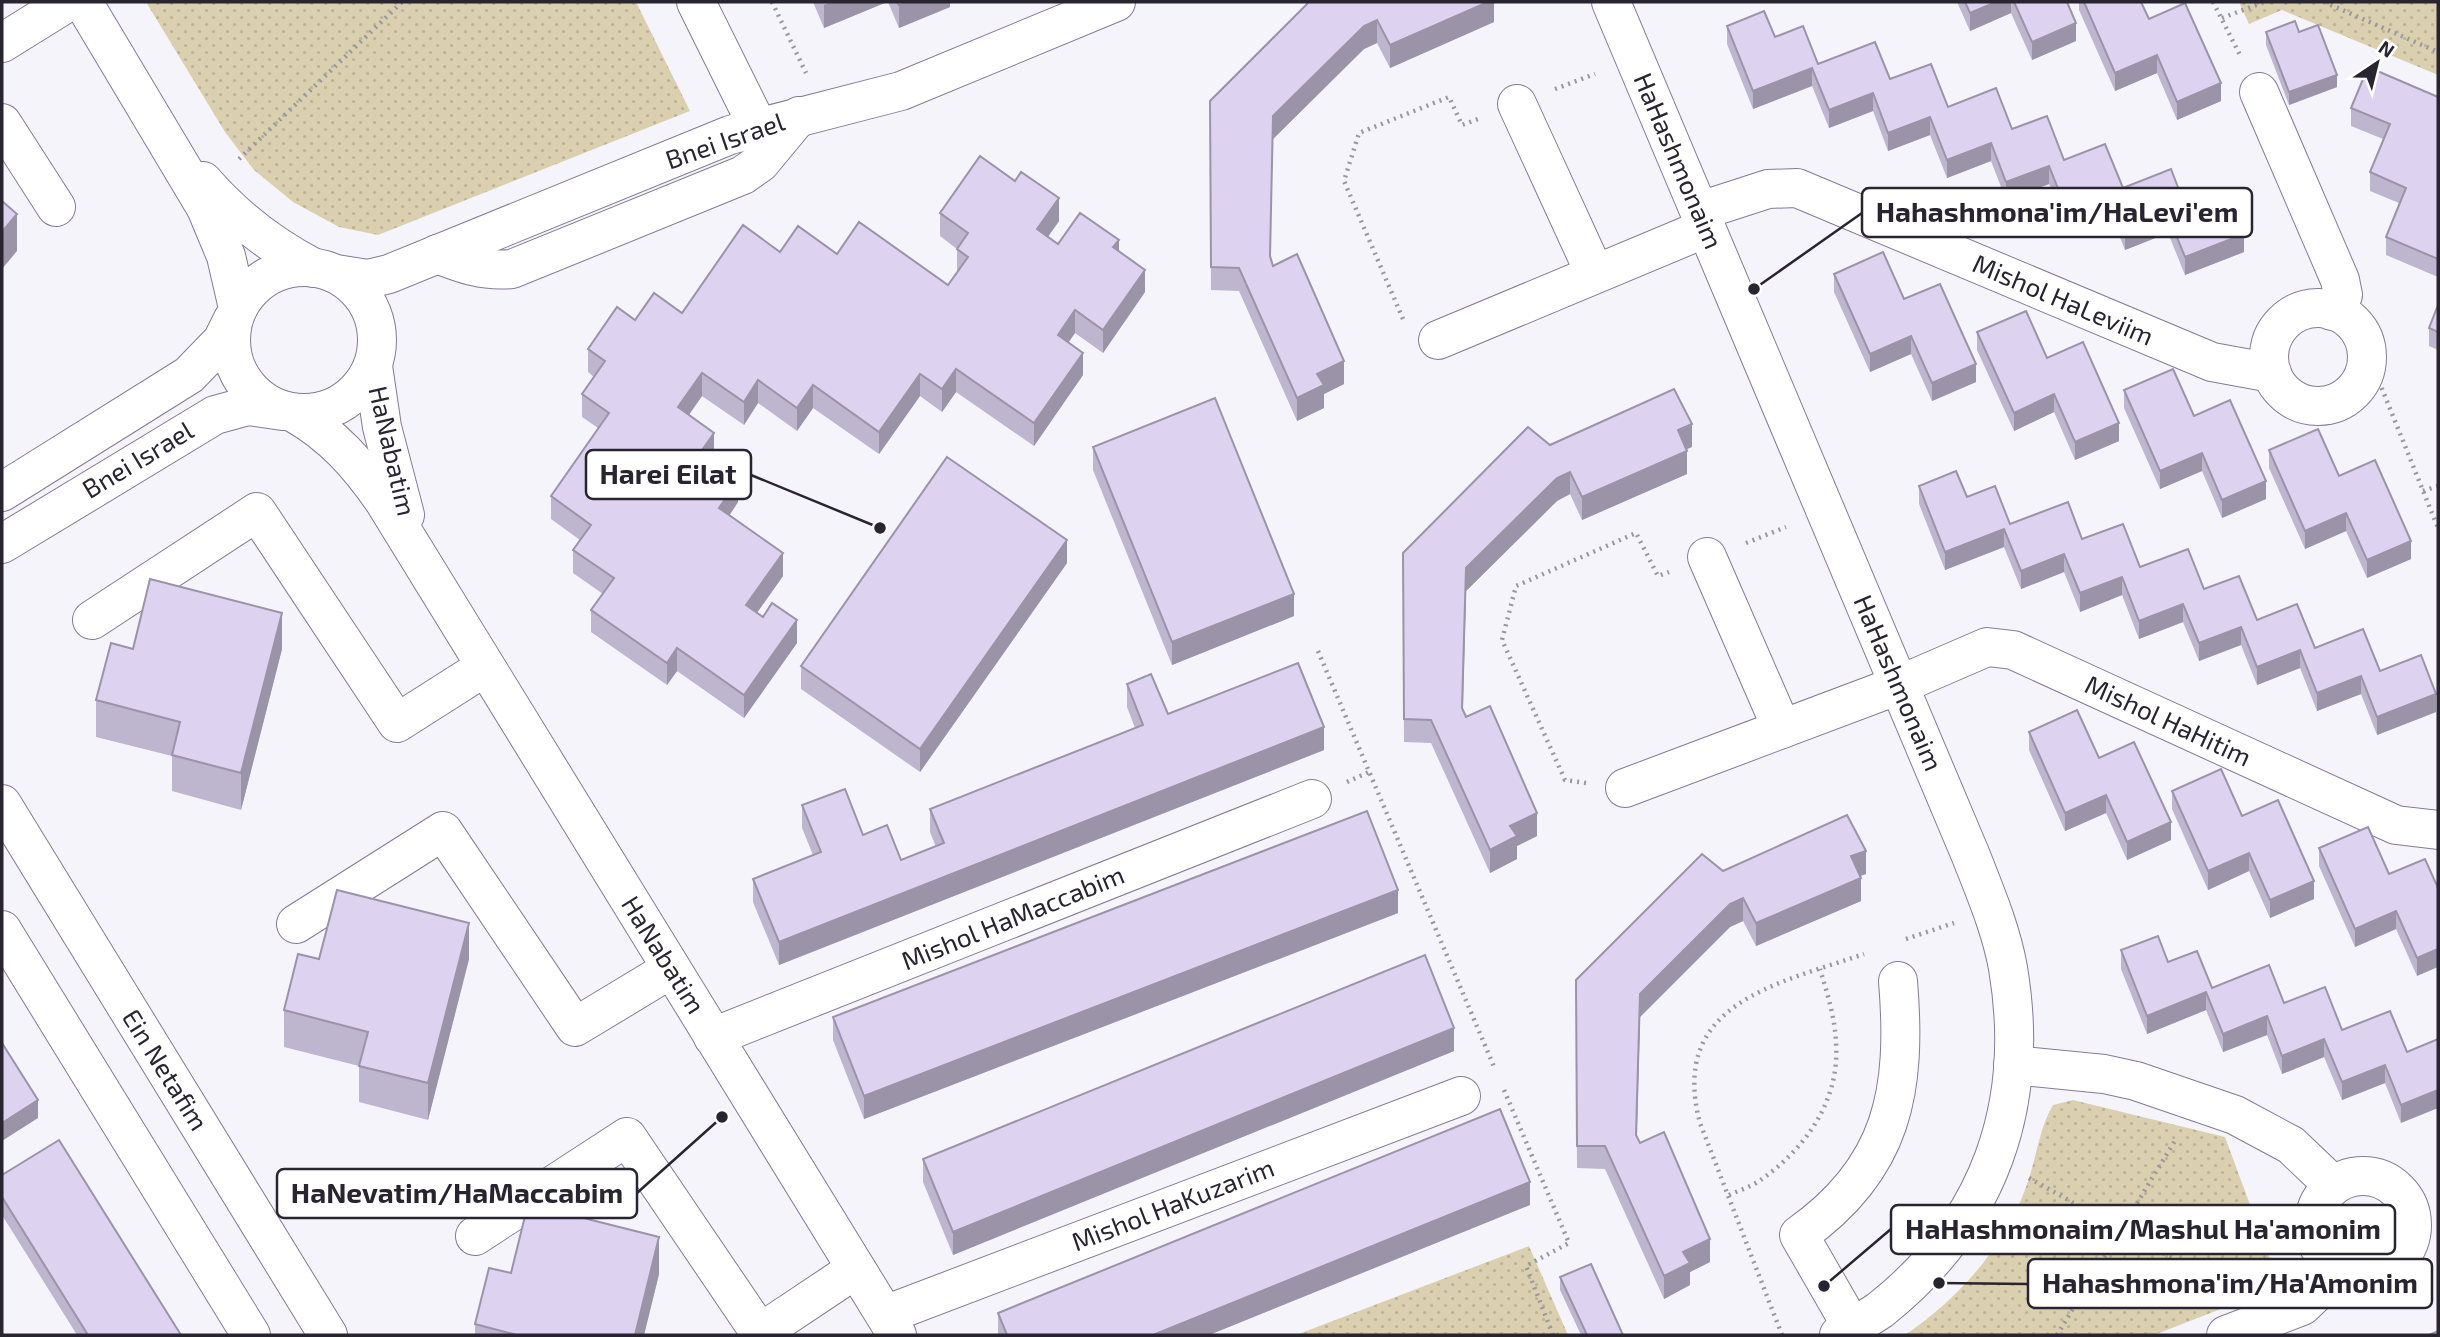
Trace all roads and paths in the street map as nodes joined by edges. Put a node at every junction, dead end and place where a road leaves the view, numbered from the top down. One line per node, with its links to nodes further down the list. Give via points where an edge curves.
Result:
1 (68, 2): 13 (street)
2 (83, 2): 21 (street)
3 (402, 2): 22 (path)
4 (696, 2): 20 (street)
5 (772, 2): 18 (path)
6 (1116, 2): 18 (street, Bnei Israel, via 901,91)
7 (1611, 2): 15 (street, HaHashmonaim)
8 (2213, 2): 12 (path)
9 (2264, 2): 12 (path)
10 (2324, 2): 11 (path)
11 (2337, 4): 14 (path)
12 (2221, 18): 16 (path)
13 (2, 43)
14 (2438, 52)
15 (1635, 59): 17 (path); 24 (street, HaHashmonaim)
16 (2259, 92): 28 (street, via 2340,280 2343,295)
17 (1517, 104): 27 (street); 30 (path, via 1462,125 1449,97 1359,133 1344,181 1415,346)
18 (811, 113): 20 (street, Bnei Israel); 25 (street, via 743,175 512,269 471,267)
19 (2, 123): 23 (street)
20 (758, 127): 25 (street, Bnei Israel)
21 (171, 147): 22 (street); 29 (street, via 220,239 231,272)
22 (209, 188): 26 (street, via 281,250)
23 (55, 207)
24 (1703, 219): 27 (street, Mishol HaLeviim); 33 (street, Mishol HaLeviim, via 1768,189 1797,188 2212,362); 38 (street, HaHashmonaim)
25 (437, 254): 26 (street, Bnei Israel, via 378,277 358,279)
26 (325, 271): 29 (street, via 291,268 270,275 252,289); 32 (street, via 356,288 369,306 377,339)
27 (1595, 274): 30 (street, Mishol HaLeviim)
28 (2332, 311): 31 (street, via 2357,328); 33 (street, via 2309,309 2283,323 2269,351)
29 (236, 314): 34 (street, via 231,342 239,374 253,393); 37 (street, Bnei Israel, via 216,348 181,381)
30 (1438, 340)
31 (2366, 349): 33 (street, via 2366,364 2357,385 2334,404 2311,406 2297,401 2278,387); 36 (path)
32 (373, 366): 34 (street, via 348,400 317,412); 42 (street, HaNabatim, via 391,469)
33 (2272, 373)
34 (289, 412): 40 (street, Bnei Israel, via 248,406 206,419); 42 (street, HaNabatim, via 315,425 359,467)
35 (2438, 486): 36 (path)
36 (2423, 491): 39 (path)
37 (2, 492)
38 (1826, 512): 41 (path); 46 (street, HaHashmonaim)
39 (2438, 528)
40 (2, 544)
41 (1707, 557): 47 (street); 48 (path, via 1658,576 1636,533 1516,586 1502,640 1565,780)
42 (429, 575): 45 (street, HaNabatim)
43 (92, 620): 45 (street, via 257,512 397,723)
44 (1318, 650): 62 (path)
45 (485, 667): 57 (street, HaNabatim)
46 (1899, 685): 47 (street, Mishol HaHitim); 51 (street, Mishol HaHitim, via 1987,647 2013,650 2396,825); 52 (street, HaHashmonaim)
47 (1782, 729): 48 (street, Mishol HaHitim)
48 (1625, 788)
49 (1312, 799): 60 (street, Mishol HaMaccabim)
50 (2, 804): 78 (street, Ein Netafim)
51 (2438, 830)
52 (1992, 909): 55 (path); 61 (street, HaHashmonaim, via 2007,966 2015,1025)
53 (296, 924): 57 (street, via 443,831 575,1027)
54 (2, 930): 77 (street)
55 (1894, 943)
56 (1869, 952): 58 (path)
57 (671, 969): 60 (street, HaNabatim)
58 (1820, 969): 68 (path, via 1836,1042 1834,1079 1822,1114 1787,1159 1761,1180); 68 (path, via 1738,1004 1703,1041 1693,1072 1696,1105)
59 (1898, 981): 76 (street, via 1902,1026 1898,1086 1880,1143 1847,1195 1799,1236)
60 (713, 1037): 72 (street, HaNabatim)
61 (2013, 1065): 65 (street, via 2104,1074); 66 (street, HaHashmonaim)
62 (1499, 1077)
63 (1504, 1090): 79 (path, via 1569,1243 1526,1266)
64 (1461, 1096): 75 (street, Mishol HaKuzarim)
65 (2198, 1102): 67 (street, via 2235,1115 2291,1145); 69 (path)
66 (1994, 1158): 69 (path); 76 (street, HaHashmonaim, via 1975,1202 1935,1257 1879,1310)
67 (2333, 1185): 70 (street, via 2361,1176 2384,1181 2406,1202); 73 (street, via 2315,1211 2315,1233 2323,1254)
68 (1728, 1196): 80 (path)
69 (2123, 1230): 74 (path); 81 (path)
70 (2424, 1234): 73 (street, via 2385,1268 2364,1274)
71 (475, 1236): 72 (street, via 627,1137 760,1333)
72 (856, 1269): 75 (street, HaNabatim)
73 (2341, 1269): 74 (street, via 2302,1307)
74 (2276, 1316): 82 (street)
75 (891, 1325)
76 (1845, 1331)
77 (251, 1335)
78 (328, 1335)
79 (1553, 1335)
80 (1782, 1335)
81 (2057, 1335)
82 (2226, 1335)

